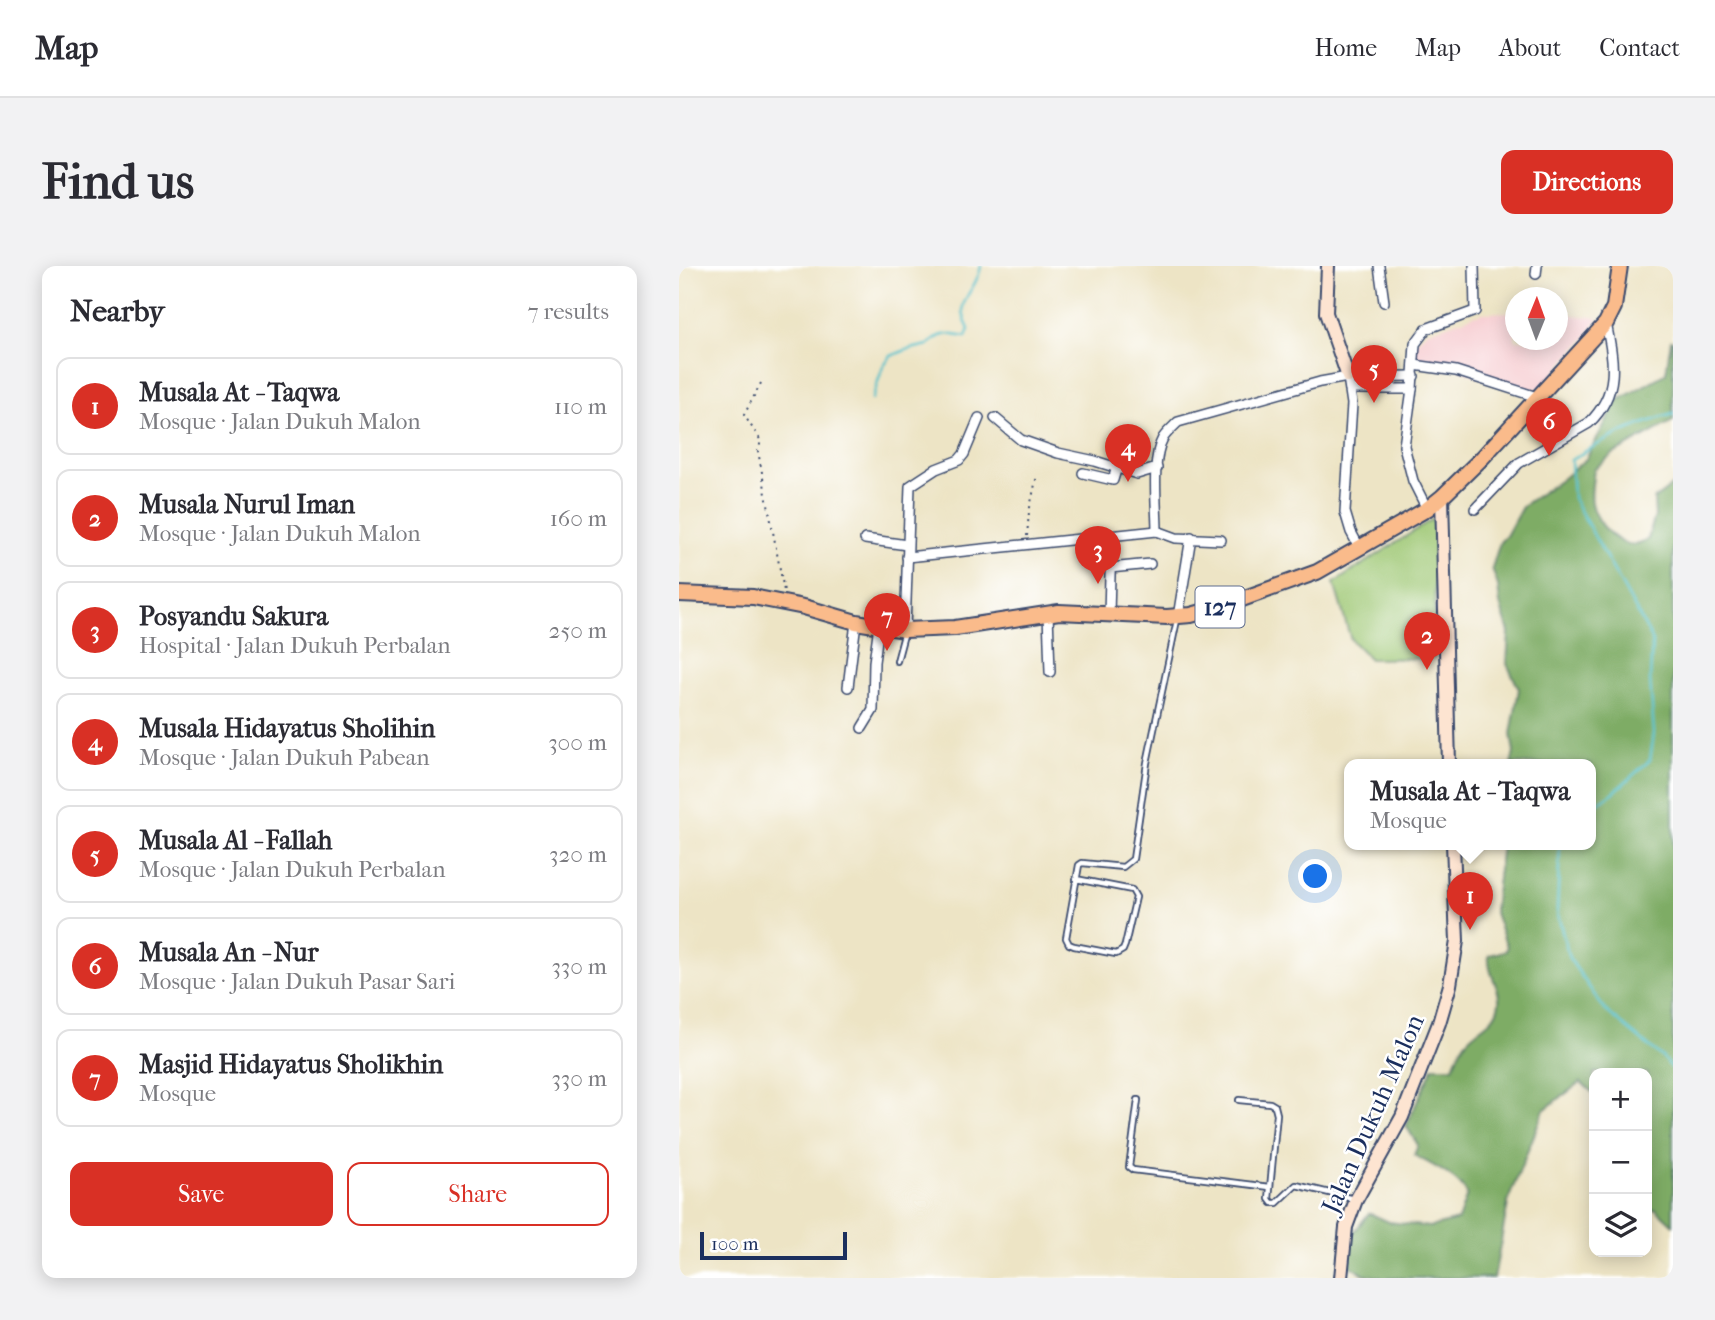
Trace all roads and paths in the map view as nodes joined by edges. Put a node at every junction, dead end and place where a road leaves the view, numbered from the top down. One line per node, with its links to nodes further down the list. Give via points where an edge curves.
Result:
1 (1328, 266): 10 (street, via 1326,313)
2 (1379, 266): 5 (street)
3 (1474, 266): 7 (street, via 1475,311 1426,329 1416,340)
4 (1621, 266): 6 (main road, 127, via 1614,307)
5 (1384, 302)
6 (1606, 323): 12 (main road, 127); 21 (street, via 1612,388 1595,416 1519,463)
7 (1414, 365): 8 (street); 12 (street, via 1456,371)
8 (1414, 376): 10 (street); 11 (street)
9 (761, 383): 34 (path, via 744,415 761,441 758,451)
10 (1350, 383): 11 (street); 16 (street, via 1320,382 1178,422 1164,436); 29 (street, via 1345,512)
11 (1412, 389): 20 (street, via 1404,446 1413,481)
12 (1537, 397): 19 (main road, 127)
13 (979, 418): 28 (street, via 959,460 910,486)
14 (995, 418): 15 (street, via 1021,440)
15 (1117, 467): 16 (street, via 1137,474); 17 (street, via 1113,480)
16 (1157, 468): 22 (street)
17 (1083, 473)
18 (1037, 475): 27 (path)
19 (1442, 497): 20 (main road, 127); 45 (street)
20 (1427, 509): 29 (main road, 127)
21 (1475, 509)
22 (1157, 531): 23 (street); 24 (street, via 1176,538)
23 (1111, 536): 27 (street); 32 (street)
24 (1191, 537): 26 (street); 37 (street)
25 (865, 539): 28 (street)
26 (1221, 540)
27 (1026, 544): 30 (street)
28 (907, 545): 30 (street)
29 (1360, 549): 37 (main road, 127, via 1317,572)
30 (907, 557): 40 (street)
31 (1150, 564): 32 (street)
32 (1110, 568): 36 (street)
33 (679, 594): 34 (main road, 127)
34 (786, 603): 38 (main road, 127)
35 (1048, 613): 36 (main road, 127); 40 (main road, 127, via 955,628); 42 (street)
36 (1109, 615): 37 (main road, 127)
37 (1178, 617): 47 (lane, via 1147,763 1133,859 1123,867 1082,863)
38 (856, 622): 39 (main road, 127); 43 (street)
39 (879, 625): 40 (main road, 127); 44 (street, via 873,710)
40 (905, 630): 41 (lane)
41 (897, 661)
42 (1051, 672)
43 (848, 687)
44 (862, 728)
45 (1449, 759)
46 (1453, 850): 51 (street, Jalan Dukuh Malon, via 1457,941 1450,985 1402,1117)
47 (1076, 879): 47 (lane, via 1135,892 1123,950 1116,954 1069,944 1066,938)
48 (1138, 1100): 50 (lane, via 1129,1167 1133,1170)
49 (1240, 1100): 50 (lane, via 1276,1106)
50 (1270, 1187): 51 (lane, via 1272,1203 1296,1185)
51 (1356, 1200): 52 (street, Jalan Dukuh Malon, via 1346,1227)
52 (1341, 1278)

